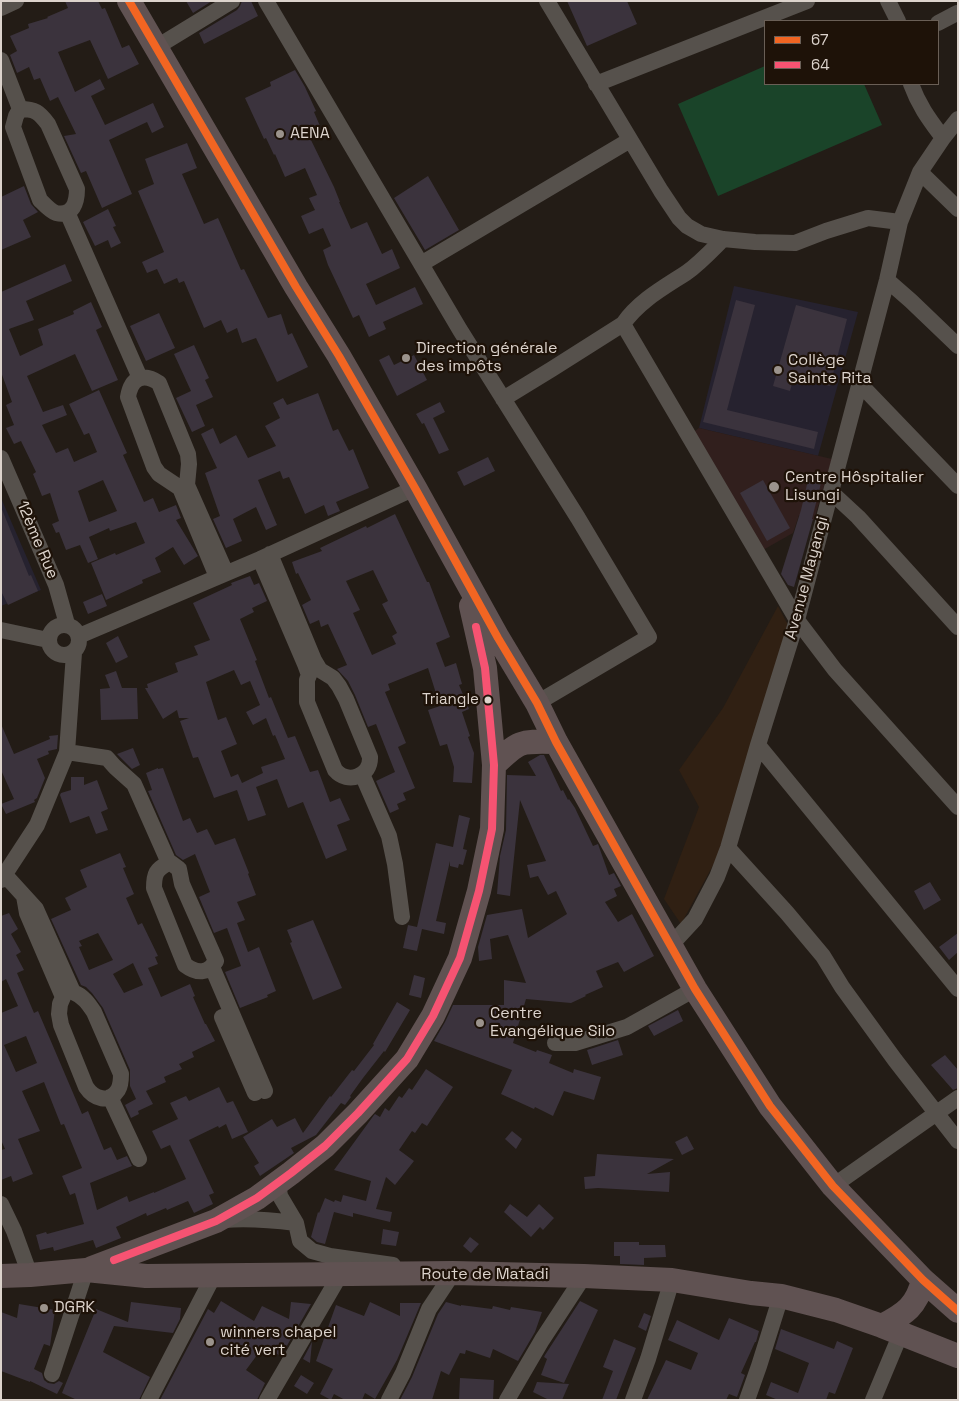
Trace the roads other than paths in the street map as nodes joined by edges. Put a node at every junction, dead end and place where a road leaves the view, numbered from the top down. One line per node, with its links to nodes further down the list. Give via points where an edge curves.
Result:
1 (16, 1): 8 (street)
2 (129, 1): 12 (highway)
3 (232, 1): 12 (street)
4 (266, 1): 25 (street)
5 (547, 1): 14 (street)
6 (807, 1): 14 (street)
7 (888, 1): 10 (street)
8 (1, 8)
9 (957, 13): 11 (street)
10 (898, 20)
11 (939, 22)
12 (156, 48): 35 (highway)
13 (1, 60): 16 (street)
14 (596, 84): 19 (street)
15 (912, 85): 18 (street, via 924,114)
16 (20, 109): 22 (street, via 13,127 40,200 55,213); 22 (street, via 32,109 48,124 77,189 77,200)
17 (958, 119): 18 (street, Avenue Mayangi)
18 (943, 138): 20 (street, Avenue Mayangi)
19 (630, 140): 24 (street, via 683,222 701,234); 25 (street)
20 (920, 172): 21 (street); 23 (street, Avenue Mayangi)
21 (958, 209)
22 (67, 212): 29 (street)
23 (900, 222): 24 (street, via 868,218 795,243); 26 (street, Avenue Mayangi)
24 (723, 239): 27 (street, via 700,262 630,312)
25 (421, 264): 31 (street)
26 (887, 280): 28 (street); 30 (street, Avenue Mayangi)
27 (623, 324): 31 (street); 40 (street)
28 (958, 346)
29 (140, 378): 34 (street, via 148,377 159,383 188,454); 34 (street, via 132,383 128,397 154,467 159,474)
30 (859, 383): 33 (street); 36 (street, Avenue Mayangi)
31 (503, 399): 48 (street, via 649,637)
32 (1, 458): 41 (street, 12ème Rue, via 56,585)
33 (958, 486)
34 (183, 487): 38 (street)
35 (415, 488): 37 (street); 39 (highway)
36 (830, 492): 40 (street, Avenue Mayangi); 42 (street)
37 (265, 556): 38 (street); 47 (street, via 314,660)
38 (221, 575): 44 (street)
39 (465, 580): 48 (highway); 52 (highway, via 485,668)
40 (797, 620): 50 (street, Avenue Mayangi); 54 (street, via 835,670)
41 (67, 624): 44 (street); 45 (street, via 51,631)
42 (958, 627)
43 (1, 630): 45 (street)
44 (79, 636): 46 (street, via 79,645)
45 (48, 640): 46 (street, via 50,648 57,654 66,656)
46 (74, 653): 51 (street)
47 (314, 672): 53 (street, via 333,678 346,699 370,757 368,768); 53 (street, via 307,689 308,702 335,770 344,778)
48 (536, 703): 49 (highway)
49 (556, 742): 52 (highway, via 522,743); 60 (highway)
50 (758, 745): 56 (street, Avenue Mayangi); 63 (street)
51 (65, 757): 57 (street, via 108,758 134,784); 58 (street, via 37,825)
52 (494, 765): 72 (highway, via 492,829 479,891 460,958 433,1016 407,1058 358,1113 325,1146)
53 (359, 776): 55 (street); 59 (street, via 389,836)
54 (958, 807)
55 (378, 832)
56 (728, 848): 60 (street, Avenue Mayangi, via 694,919); 69 (street, via 823,956 847,994)
57 (164, 865): 61 (street, via 171,863 179,869 182,884 216,961); 61 (street, via 156,875 154,888 185,965 198,972)
58 (3, 877): 64 (street, via 36,909)
59 (402, 917)
60 (670, 946): 62 (highway)
61 (208, 969): 66 (street)
62 (695, 989): 65 (street, via 627,1027 575,1043); 73 (highway, via 770,1106)
63 (958, 989)
64 (68, 994): 67 (street, via 80,995 94,1012 121,1074 121,1084); 67 (street, via 60,1004 61,1025 86,1087 97,1098)
65 (555, 1043)
66 (260, 1093)
67 (110, 1097): 71 (street)
68 (958, 1098): 69 (street)
69 (936, 1114): 70 (street); 73 (street)
70 (958, 1141)
71 (139, 1159)
72 (278, 1183): 75 (highway); 76 (street, via 280,1196)
73 (833, 1186): 85 (highway)
74 (1, 1204): 79 (street)
75 (216, 1221): 76 (street, via 270,1219); 77 (highway)
76 (296, 1223): 78 (street, via 300,1241 312,1251)
77 (86, 1270): 79 (highway, Route de Matadi); 80 (highway, Route de Matadi, via 146,1276); 90 (street)
78 (452, 1273): 81 (highway, Route de Matadi); 83 (highway, Route de Matadi); 93 (street, via 429,1309)
79 (30, 1275): 82 (highway, Route de Matadi)
80 (214, 1275): 81 (highway, Route de Matadi); 91 (street)
81 (340, 1275): 92 (street)
82 (1, 1276)
83 (584, 1276): 84 (highway, Route de Matadi); 94 (street)
84 (672, 1280): 86 (highway, Route de Matadi); 95 (street)
85 (923, 1280): 87 (highway); 88 (highway, via 920,1294)
86 (780, 1296): 88 (highway, Route de Matadi, via 836,1310); 96 (street)
87 (958, 1311)
88 (891, 1329): 89 (highway, Route de Matadi); 97 (street)
89 (958, 1356)
90 (52, 1374)
91 (149, 1400)
92 (267, 1400)
93 (389, 1400)
94 (507, 1400)
95 (633, 1400)
96 (747, 1400)
97 (873, 1400)

